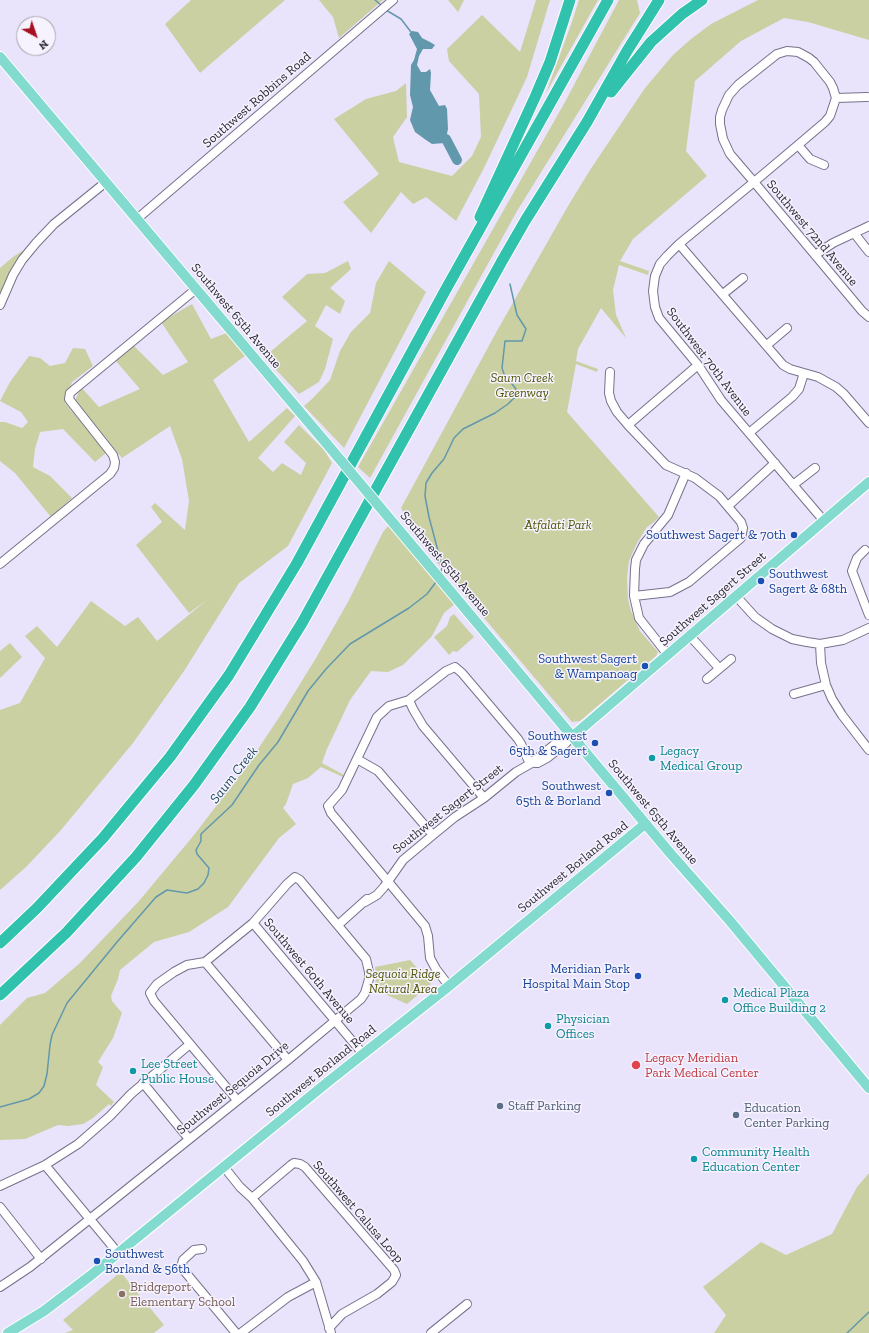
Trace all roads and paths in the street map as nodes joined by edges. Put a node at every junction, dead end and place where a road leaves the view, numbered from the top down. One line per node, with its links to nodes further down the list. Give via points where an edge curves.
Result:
1 (570, 0): 22 (highway, via 536,95)
2 (608, 0): 22 (highway)
3 (659, 0): 9 (highway)
4 (702, 0): 9 (highway, via 651,42)
5 (393, 1): 14 (street, Southwest Robbins Road)
6 (0, 57): 12 (main road, Southwest 65th Avenue)
7 (867, 97): 8 (street)
8 (836, 98): 10 (street, via 830,116); 13 (street, via 830,82 814,62 792,51 772,56 738,85 729,95 722,110 721,131 730,154)
9 (587, 122): 69 (highway, via 525,221 302,623 250,706 194,785 136,857 66,933)
10 (798, 145): 11 (street, via 810,159); 13 (street)
11 (824, 165)
12 (106, 182): 14 (main road, Southwest 65th Avenue); 24 (street, via 54,224 36,243 13,275)
13 (754, 182): 17 (street, Southwest 70th Avenue); 19 (street, Southwest 72nd Avenue)
14 (137, 219): 21 (main road, Southwest 65th Avenue)
15 (869, 226): 16 (street)
16 (854, 233): 18 (street); 19 (street)
17 (679, 244): 23 (street); 28 (street, Southwest 70th Avenue, via 660,264 655,276 652,291 654,307 659,318)
18 (869, 252)
19 (815, 255): 25 (street, Southwest 72nd Avenue)
20 (743, 278): 23 (street)
21 (196, 289): 42 (street, via 70,393 69,399 113,456 114,468 110,474); 56 (main road, Southwest 65th Avenue, bridge)
22 (446, 289): 66 (highway, via 297,563 209,705 153,779 103,838)
23 (723, 294): 27 (street)
24 (0, 304)
25 (869, 317)
26 (787, 328): 27 (street)
27 (767, 345): 30 (street, via 784,365)
28 (698, 365): 32 (street); 33 (street, Southwest 70th Avenue, via 721,400)
29 (610, 372): 32 (street, via 611,401)
30 (804, 373): 31 (street, via 836,387); 33 (street, via 799,389 792,397)
31 (869, 423)
32 (628, 425): 36 (street, via 666,465)
33 (749, 433): 34 (street, Southwest 70th Avenue)
34 (775, 463): 38 (street, Southwest 70th Avenue); 39 (street)
35 (814, 468): 38 (street)
36 (686, 473): 39 (street, via 710,488); 43 (street, via 668,515 640,552 635,569)
37 (869, 482): 40 (main road, Southwest Sagert Street)
38 (794, 485): 40 (street, Southwest 70th Avenue)
39 (728, 506): 43 (street, via 741,522 741,538 696,578 682,587 670,592)
40 (824, 521): 44 (main road, Southwest Sagert Street)
41 (865, 550): 45 (street, via 857,558 852,571)
42 (0, 564)
43 (634, 596): 49 (street, via 639,618)
44 (736, 596): 47 (main road, Southwest Sagert Street); 48 (street, via 755,617 772,629 792,639)
45 (869, 615)
46 (869, 628): 48 (street, via 843,640)
47 (690, 636): 49 (main road, Southwest Sagert Street); 51 (street)
48 (820, 644): 53 (street)
49 (668, 655): 56 (main road, Southwest Sagert Street)
50 (731, 659): 51 (street)
51 (719, 668): 52 (street)
52 (707, 679)
53 (826, 685): 54 (street); 57 (street, via 842,715)
54 (794, 694)
55 (409, 700): 58 (street, via 389,706 377,717); 59 (street, via 446,671 454,668 462,673 518,739); 60 (street, via 420,722)
56 (572, 736): 59 (street, Southwest Sagert Street, via 563,738); 61 (main road, Southwest 65th Avenue)
57 (869, 750)
58 (357, 759): 62 (street, via 378,771); 63 (street, via 342,790 328,806 331,813)
59 (530, 764): 60 (street, Southwest Sagert Street)
60 (484, 798): 62 (street, Southwest Sagert Street)
61 (645, 824): 68 (main road, Southwest Borland Road); 75 (main road, Southwest 65th Avenue, via 730,921)
62 (433, 835): 63 (street, Southwest Sagert Street, via 403,860)
63 (388, 880): 65 (street, Southwest Sagert Street, via 380,884 365,902); 68 (street, via 424,926 428,936 430,958)
64 (253, 923): 65 (street, Southwest Sequoia Drive, via 295,877); 67 (street); 70 (street, Southwest 60th Avenue)
65 (338, 925): 70 (street, Southwest Sequoia Drive, via 366,959 369,972 367,987 361,999)
66 (0, 943)
67 (205, 962): 71 (street, via 187,965 174,972 157,984 150,993); 73 (street)
68 (449, 986): 72 (main road, Southwest Borland Road)
69 (0, 995)
70 (336, 1021): 72 (street, Southwest 60th Avenue); 73 (street, Southwest Sequoia Drive)
71 (190, 1044): 74 (street); 76 (street)
72 (363, 1054): 79 (main road, Southwest Borland Road)
73 (288, 1060): 76 (street, Southwest Sequoia Drive)
74 (143, 1083): 77 (street); 78 (street, via 88,1137)
75 (869, 1088)
76 (237, 1100): 77 (street, Southwest Sequoia Drive)
77 (189, 1139): 83 (street, Southwest Sequoia Drive)
78 (45, 1164): 80 (street); 83 (street)
79 (224, 1167): 81 (street); 85 (main road, Southwest Borland Road)
80 (0, 1186)
81 (252, 1198): 87 (street, via 303,1261); 90 (street, Southwest Calusa Loop, via 291,1165 300,1164 394,1270 396,1275 392,1282 377,1294 342,1314)
82 (0, 1207): 86 (street)
83 (90, 1219): 85 (street); 86 (street, Southwest Sequoia Drive)
84 (202, 1249): 92 (street, via 194,1250 183,1260 181,1267)
85 (118, 1253): 91 (main road, Southwest Borland Road, via 53,1305)
86 (41, 1259): 88 (street, Southwest Sequoia Drive)
87 (316, 1282): 90 (street); 93 (street, via 288,1297)
88 (0, 1287)
89 (467, 1304): 94 (street)
90 (330, 1330)
91 (8, 1333)
92 (236, 1333)
93 (241, 1333)
94 (431, 1333)

